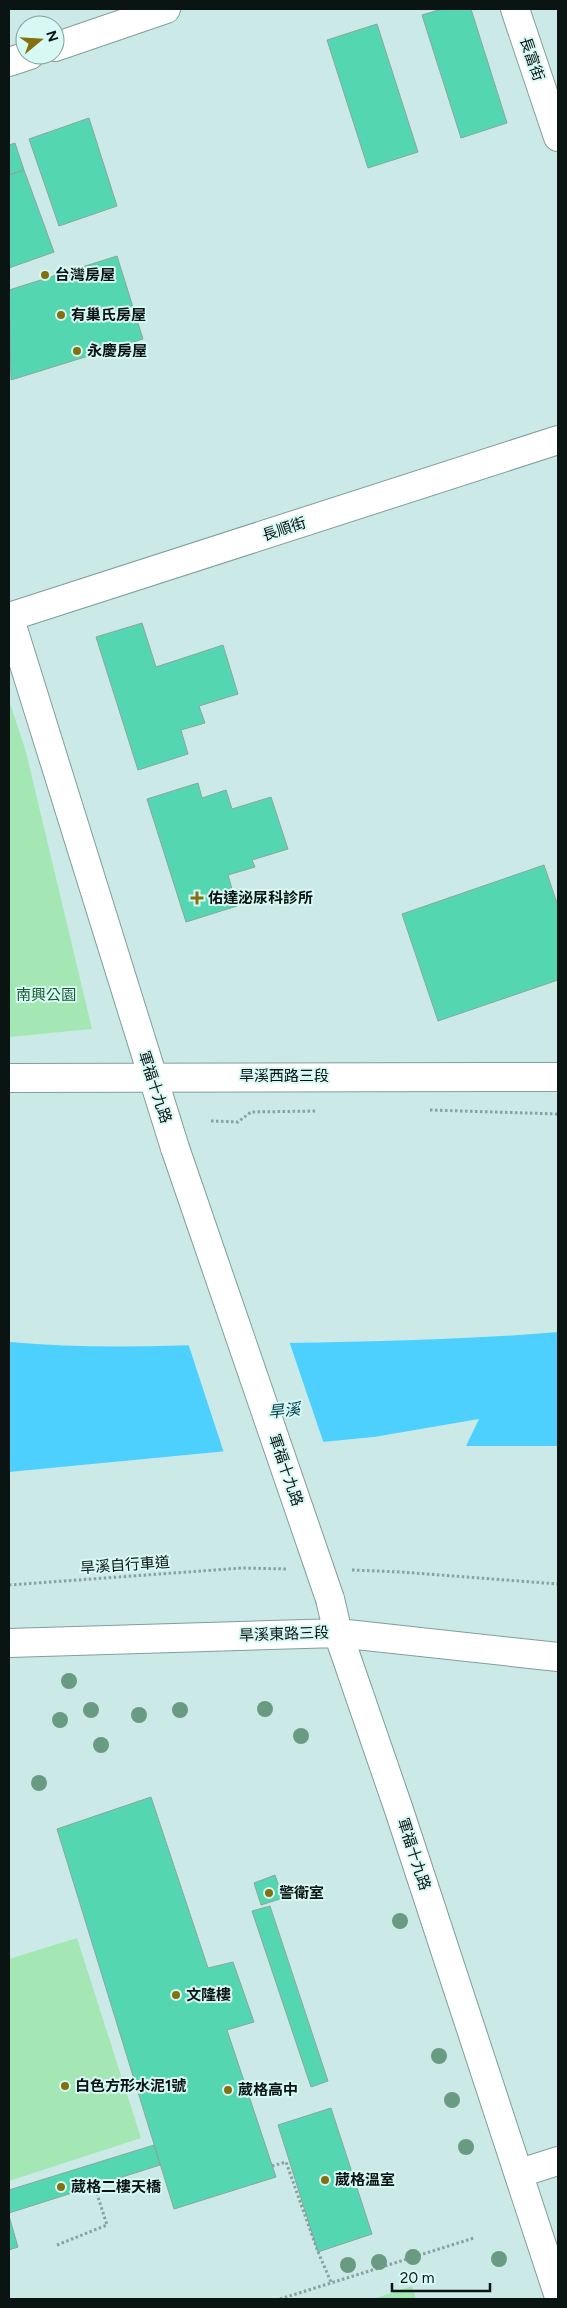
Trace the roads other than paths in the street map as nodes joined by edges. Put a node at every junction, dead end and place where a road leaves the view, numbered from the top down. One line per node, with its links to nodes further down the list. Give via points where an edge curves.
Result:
1 (166, 9): 3 (street)
2 (515, 9): 4 (street, 長富街)
3 (65, 43)
4 (558, 137)
5 (558, 440): 6 (street, 長順街)
6 (9, 617): 8 (street, 軍福十九路)
7 (558, 1076): 8 (street, 旱溪西路三段)
8 (152, 1077): 9 (street, 旱溪西路三段); 10 (street, 軍福十九路, bridge, via 330,1598)
9 (9, 1078)
10 (338, 1633): 11 (street, 旱溪東路三段); 12 (street, 旱溪東路三段); 14 (street, 軍福十九路)
11 (9, 1643)
12 (558, 1657)
13 (558, 2161): 14 (street)
14 (520, 2173): 15 (street, 軍福十九路)
15 (558, 2294)

